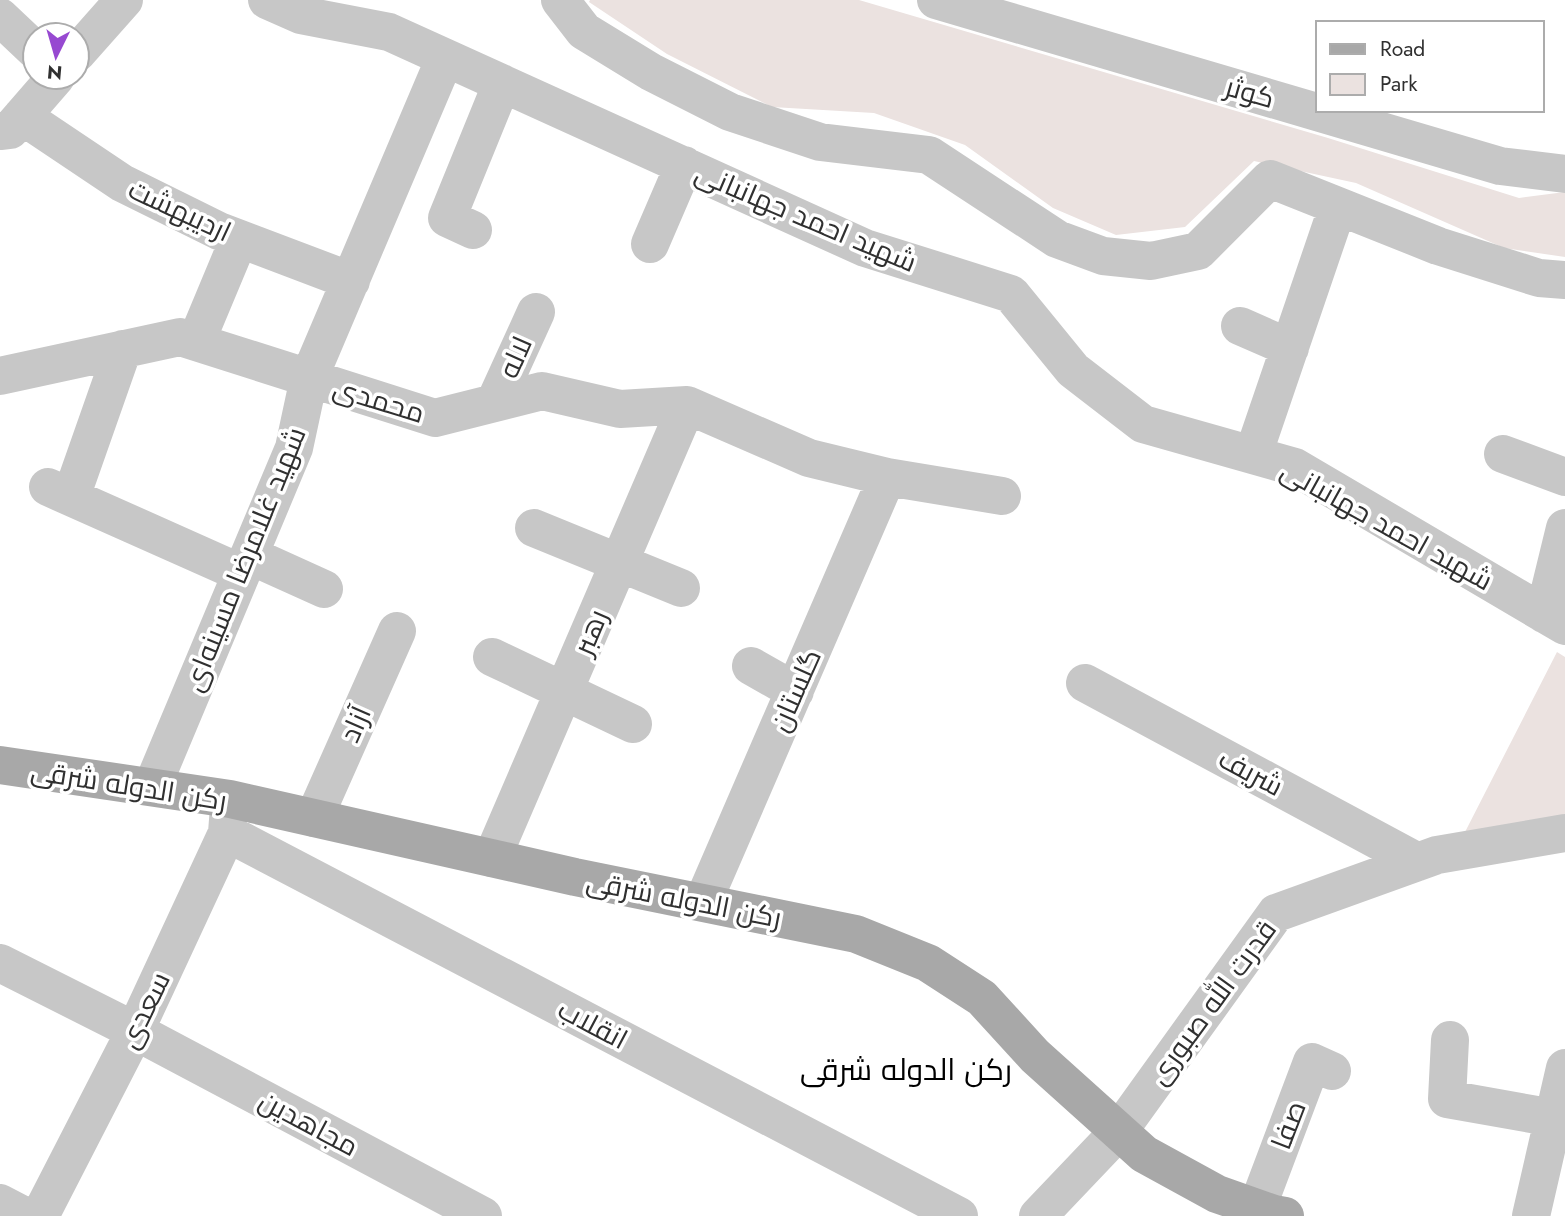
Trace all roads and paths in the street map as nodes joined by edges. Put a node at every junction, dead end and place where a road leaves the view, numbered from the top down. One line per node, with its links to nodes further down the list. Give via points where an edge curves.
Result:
1 (124, 0): 8 (street)
2 (267, 0): 5 (street, شهید احمد جهانبانی, via 301,15)
3 (560, 0): 17 (street, via 584,31 730,112 820,142 929,155 1057,239 1104,256 1151,261 1198,251 1270,179)
4 (936, 0): 12 (street, کوثر)
5 (385, 16): 9 (street, شهید احمد جهانبانی)
6 (0, 17): 7 (street)
7 (21, 37)
8 (91, 37)
9 (445, 58): 10 (street, شهید احمد جهانبانی); 22 (street, شهید غلامرضا مسینه‌ای)
10 (502, 83): 15 (street, شهید احمد جهانبانی); 18 (street, via 447,218)
11 (43, 91): 14 (street)
12 (1316, 112)
13 (1317, 112): 16 (street, کوثر, via 1500,166)
14 (11, 124): 19 (street, اردیبهشت)
15 (684, 165): 20 (street); 33 (street, شهید احمد جهانبانی, via 865,248 1012,294 1073,370 1143,424)
16 (1565, 174)
17 (1338, 206): 21 (street, via 1438,246 1539,278); 26 (street)
18 (473, 230)
19 (239, 239): 22 (street, اردیبهشت); 25 (street)
20 (650, 244)
21 (1565, 280)
22 (351, 281): 29 (street, شهید غلامرضا مسینه‌ای)
23 (536, 312): 30 (street, لاله)
24 (1240, 326): 26 (street)
25 (196, 342): 27 (street, محمدی, via 180,337); 29 (street, محمدی)
26 (1290, 348): 33 (street)
27 (123, 349): 28 (street, محمدی); 40 (street, via 59,492)
28 (0, 376)
29 (309, 378): 30 (street, محمدی, via 435,418); 40 (street, شهید غلامرضا مسینه‌ای, via 294,448)
30 (495, 402): 31 (street, محمدی, via 542,391 620,409)
31 (687, 405): 34 (street, محمدی, via 809,458); 39 (street, رهبر)
32 (1503, 454): 35 (street)
33 (1253, 455): 43 (street, شهید احمد جهانبانی, via 1295,467)
34 (887, 477): 36 (street, محمدی); 49 (street, گلستان)
35 (1565, 477)
36 (1002, 496)
37 (534, 528): 39 (street)
38 (1565, 528): 43 (street)
39 (620, 563): 41 (street); 48 (street, رهبر)
40 (245, 564): 42 (street); 52 (street, شهید غلامرضا مسینه‌ای)
41 (681, 588)
42 (324, 589)
43 (1555, 620)
44 (397, 631): 54 (street, آزاد)
45 (492, 657): 48 (street)
46 (751, 666): 49 (street)
47 (1085, 683): 57 (street, شریف)
48 (564, 691): 50 (street); 56 (street, رهبر)
49 (795, 691): 58 (street, گلستان)
50 (632, 724)
51 (0, 765): 52 (main road, رکن الدوله شرقی)
52 (152, 787): 53 (main road, رکن الدوله شرقی)
53 (229, 816): 54 (main road, رکن الدوله شرقی); 60 (street, سعدی); 71 (street, انقلاب)
54 (314, 818): 56 (main road, رکن الدوله شرقی)
55 (1565, 833): 57 (street, قدرت الله صبوری)
56 (492, 858): 58 (main road, رکن الدوله شرقی)
57 (1418, 862): 65 (street, قدرت الله صبوری, via 1276,913)
58 (703, 902): 65 (main road, رکن الدوله شرقی, via 856,934 928,963 982,998 1035,1056)
59 (0, 962): 60 (street, مجاهدین)
60 (135, 1031): 69 (street, سعدی); 70 (street, مجاهدین)
61 (1450, 1040): 64 (street, via 1447,1099)
62 (1565, 1068): 64 (street)
63 (1332, 1071): 67 (street, صفا, via 1312,1062)
64 (1554, 1118): 73 (street)
65 (1119, 1131): 67 (main road, رکن الدوله شرقی, via 1144,1154 1217,1194); 72 (street, قدرت الله صبوری)
66 (0, 1203): 68 (street)
67 (1271, 1212)
68 (25, 1216)
69 (40, 1216)
70 (483, 1216)
71 (958, 1216)
72 (1038, 1216)
73 (1531, 1216)

